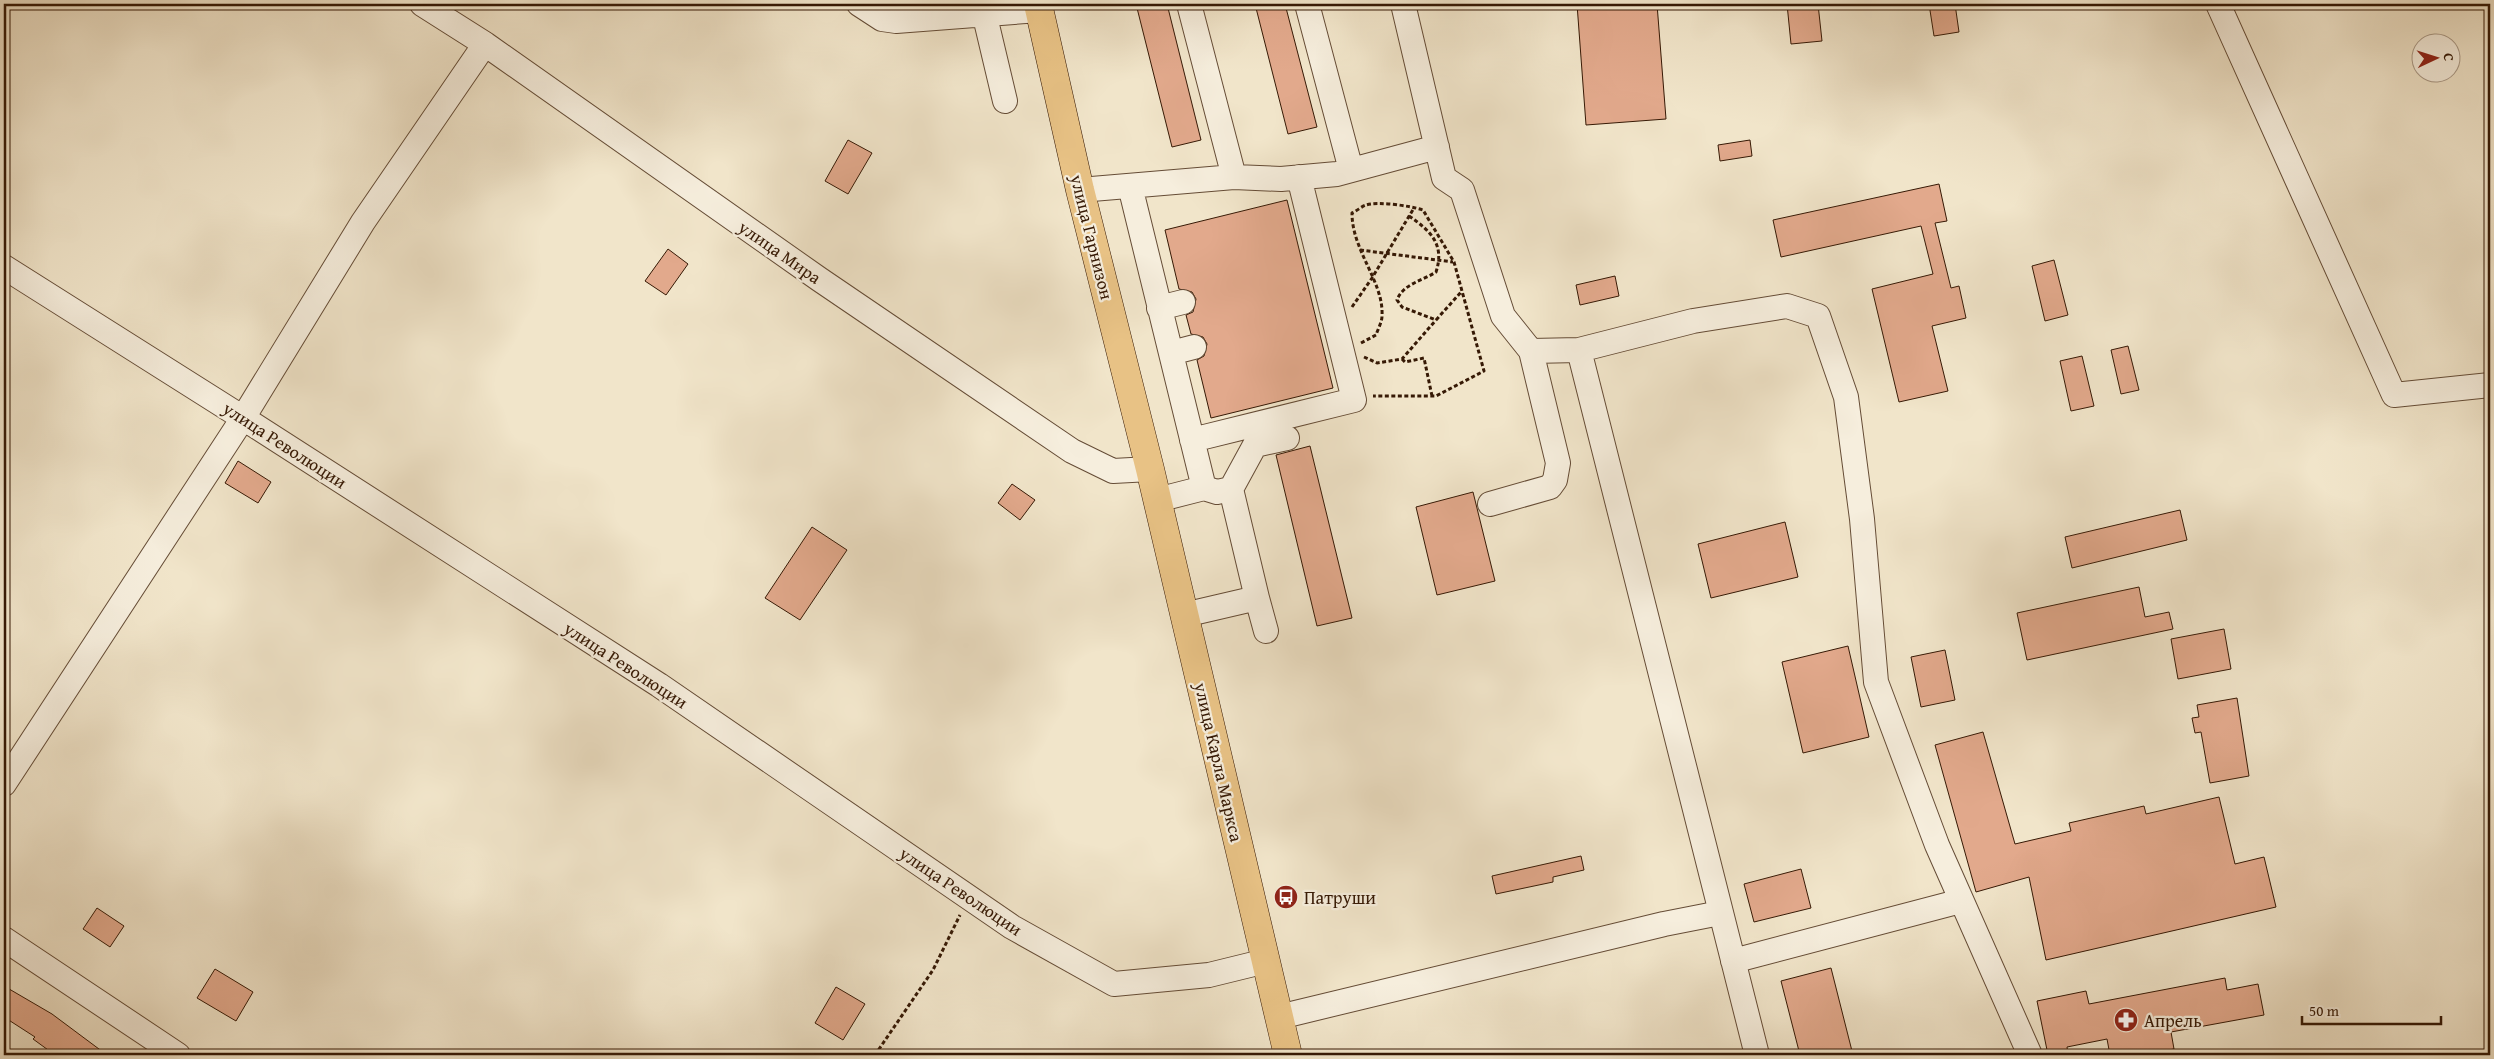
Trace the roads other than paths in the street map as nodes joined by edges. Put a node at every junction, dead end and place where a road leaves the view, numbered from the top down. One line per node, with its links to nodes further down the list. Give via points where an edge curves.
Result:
1 (422, 4): 9 (street, улица Мира)
2 (859, 4): 8 (street, via 882,19 896,21)
3 (1189, 4): 13 (street)
4 (1307, 4): 12 (street)
5 (1404, 4): 11 (street)
6 (2218, 4): 24 (street, via 2394,395)
7 (1038, 7): 8 (street); 16 (main road, улица Гарнизон)
8 (983, 9): 10 (street)
9 (485, 44): 25 (street, via 363,222); 28 (street, улица Мира, via 1072,451 1113,471)
10 (1005, 101)
11 (1437, 147): 12 (street); 22 (street, via 1444,178 1462,190 1503,316)
12 (1351, 170): 14 (street)
13 (1234, 177): 14 (street); 15 (street)
14 (1299, 177): 27 (street, via 1354,400)
15 (1130, 186): 16 (street); 19 (street)
16 (1080, 190): 28 (main road, улица Гарнизон)
17 (4, 267): 25 (street, улица Революции)
18 (1183, 302): 19 (street)
19 (1159, 308): 23 (street)
20 (1194, 347): 23 (street)
21 (1579, 350): 22 (street); 37 (street, via 1693,321 1787,306 1818,316 1846,397 1862,519 1876,682); 38 (street)
22 (1530, 351): 32 (street, via 1558,471 1550,487)
23 (1170, 353): 27 (street)
24 (2490, 385)
25 (243, 418): 36 (street); 40 (street, улица Революции, via 659,685 1012,926 1114,984 1209,975)
26 (1287, 438): 30 (street, via 1255,445)
27 (1192, 440): 29 (street)
28 (1150, 469): 31 (main road, улица Карла Маркса)
29 (1204, 488): 30 (street, via 1217,492); 31 (street)
30 (1231, 489): 33 (street)
31 (1157, 500): 34 (main road, улица Карла Маркса)
32 (1490, 504)
33 (1257, 598): 34 (street); 35 (street)
34 (1184, 615): 40 (main road, улица Карла Маркса)
35 (1266, 631)
36 (4, 784)
37 (1961, 901): 41 (street); 46 (street)
38 (1720, 913): 41 (street); 42 (street)
39 (4, 939): 43 (street)
40 (1266, 960): 42 (main road, улица Карла Маркса)
41 (1733, 961): 45 (street)
42 (1279, 1017): 44 (main road, улица Карла Маркса)
43 (178, 1055)
44 (1288, 1055)
45 (1757, 1055)
46 (2030, 1055)

